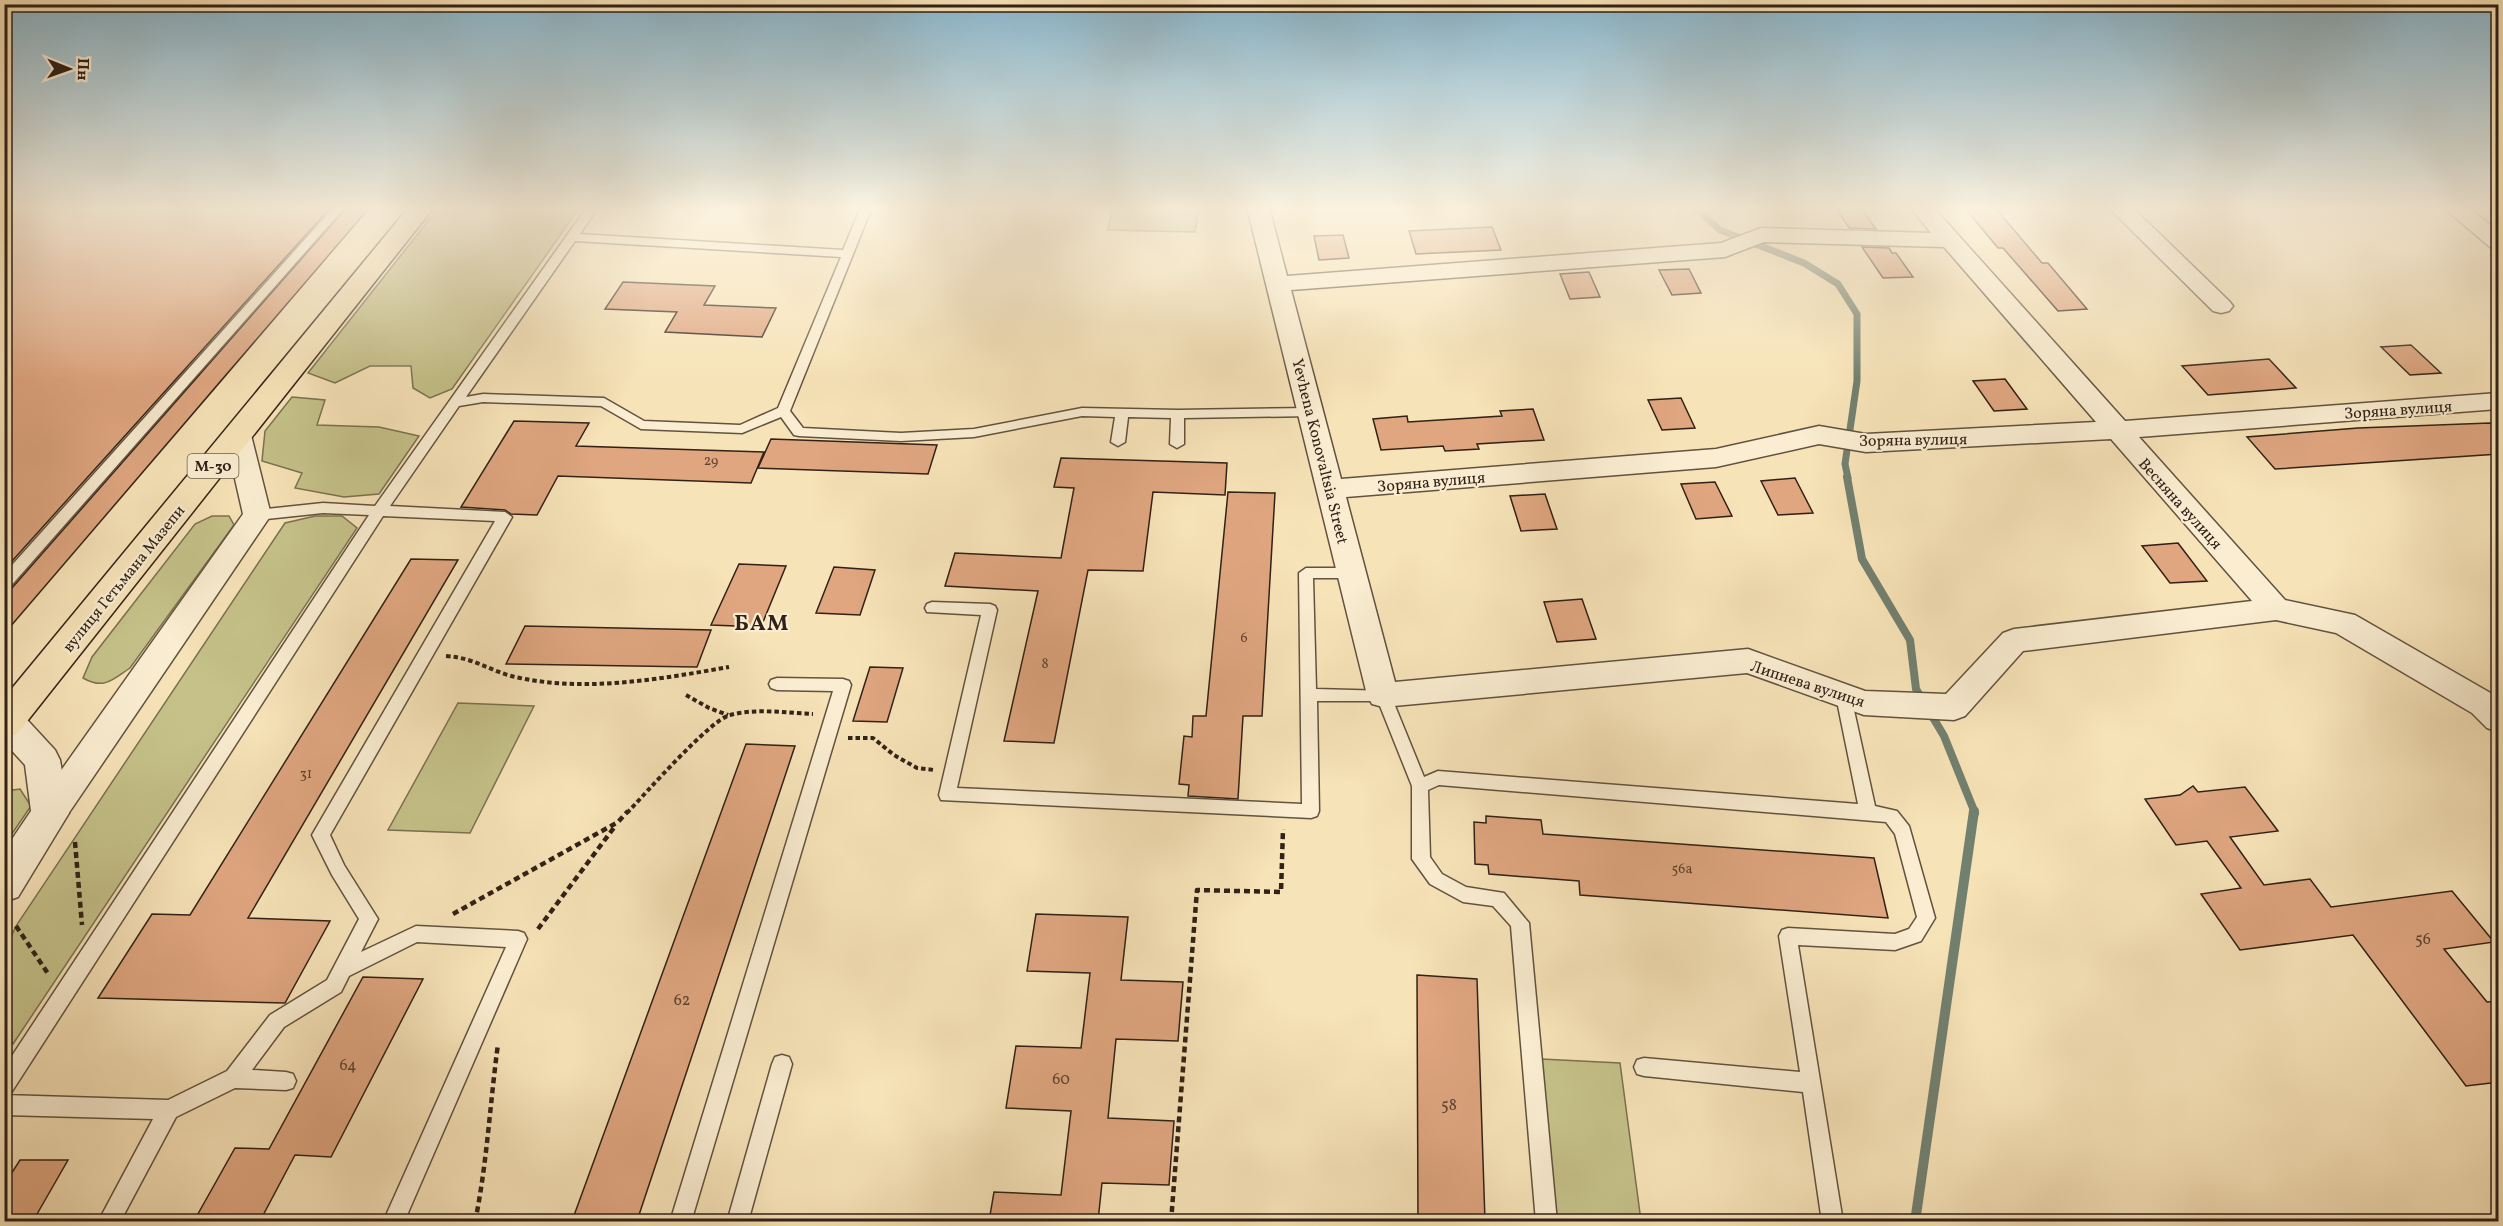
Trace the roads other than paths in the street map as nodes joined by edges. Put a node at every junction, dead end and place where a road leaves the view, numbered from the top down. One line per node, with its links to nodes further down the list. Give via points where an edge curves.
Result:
1 (289, 264): 25 (lane)
2 (376, 264): 18 (highway, вулиця Гетьмана Мазепи / М-30)
3 (553, 264): 12 (lane)
4 (843, 264): 13 (lane)
5 (1273, 264): 9 (street, Yevhena Konovaltsia Street)
6 (1538, 264): 9 (street)
7 (1970, 264): 17 (street, Весняна вулиця)
8 (2178, 264): 10 (street)
9 (1278, 284): 14 (street, Yevhena Konovaltsia Street)
10 (2221, 306)
11 (2499, 401): 17 (street, Зоряна вулиця)
12 (454, 403): 13 (lane, via 483,398 604,402 642,425 742,429); 22 (lane)
13 (783, 411): 15 (lane, via 798,432 901,437 974,433 1082,412)
14 (1311, 412): 16 (lane); 21 (street, Yevhena Konovaltsia Street)
15 (1122, 413): 16 (lane); 19 (lane)
16 (1178, 414): 20 (lane)
17 (2116, 430): 21 (street, Зоряна вулиця, via 1866,443 1819,435 1716,458); 27 (street, Весняна вулиця)
18 (238, 435): 23 (street); 33 (highway, вулиця Гетьмана Мазепи / М-30)
19 (1118, 442)
20 (1177, 444)
21 (1330, 489): 24 (street, Yevhena Konovaltsia Street)
22 (379, 511): 23 (lane, via 323,508); 38 (lane, via 505,517 321,835 369,919); 44 (lane)
23 (257, 515): 36 (street)
24 (1352, 573): 29 (lane, via 1306,573); 30 (street, Yevhena Konovaltsia Street)
25 (4, 584)
26 (932, 608): 29 (lane, via 990,610 947,795 1311,811)
27 (2276, 609): 31 (street, Липнева вулиця, via 2014,641 1954,707); 32 (street, via 2344,623 2483,704)
28 (777, 684): 49 (lane, via 843,685)
29 (1310, 695): 30 (lane)
30 (1383, 695): 31 (street, Липнева вулиця, via 1748,661); 34 (lane)
31 (1854, 700): 35 (lane)
32 (2499, 719)
33 (6, 722): 36 (street, via 42,760)
34 (1420, 786): 35 (lane, via 1438,778); 51 (lane, via 1421,859 1436,879 1463,894 1498,899 1520,923)
35 (1868, 812): 43 (lane, via 1891,816 1903,831 1926,918 1915,935 1895,942 1788,936)
36 (50, 813): 37 (street)
37 (4, 885)
38 (343, 970): 41 (lane, via 334,986 277,1021); 48 (lane, via 416,934 518,939)
39 (782, 1064): 50 (lane)
40 (1644, 1067): 43 (lane)
41 (234, 1078): 42 (lane); 46 (lane)
42 (286, 1080)
43 (1811, 1083): 52 (lane)
44 (4, 1086)
45 (4, 1105): 46 (lane)
46 (169, 1110): 47 (lane)
47 (108, 1221)
48 (393, 1221)
49 (680, 1221)
50 (737, 1221)
51 (1547, 1221)
52 (1833, 1221)

